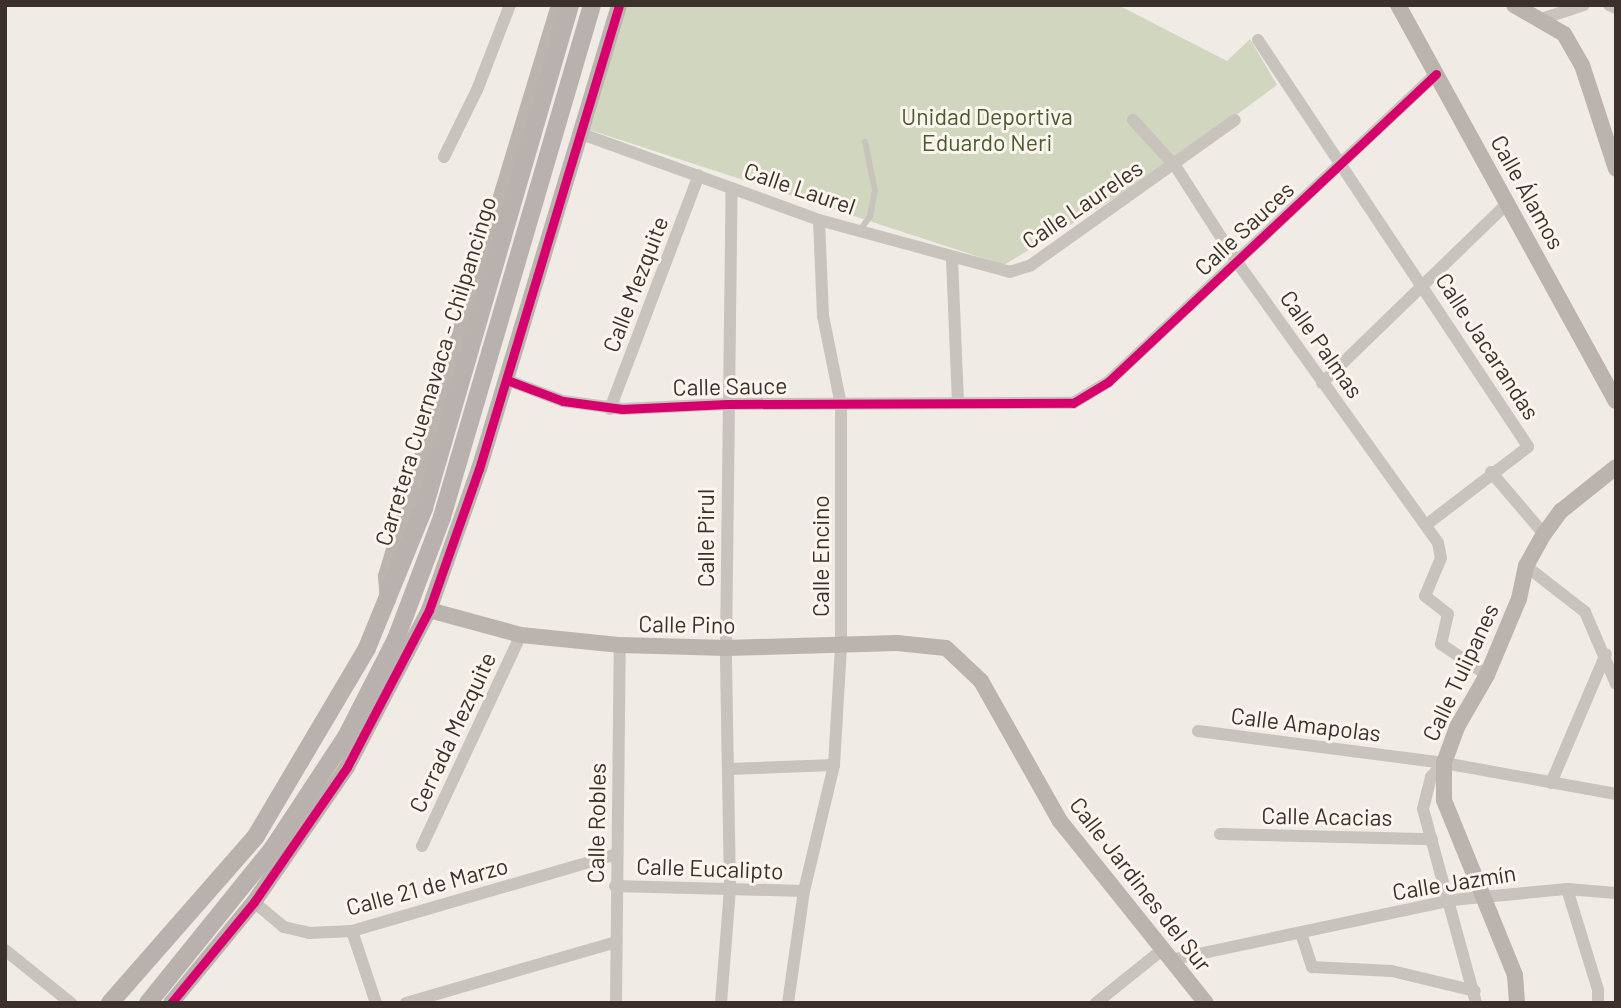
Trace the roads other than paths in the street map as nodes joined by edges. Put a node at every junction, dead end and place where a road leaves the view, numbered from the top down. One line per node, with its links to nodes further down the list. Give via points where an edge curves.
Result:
1 (510, 5): 18 (street, via 477,90)
2 (559, 5): 44 (street, via 386,576)
3 (570, 5): 44 (main road, Carretera Cuernavaca - Chilpancingo, via 424,508)
4 (592, 5): 80 (main road, Carretera Cuernavaca - Chilpancingo, via 442,517 396,639 346,737 273,848)
5 (618, 5): 16 (street)
6 (1398, 5): 13 (street, Calle Álamos)
7 (1514, 5): 11 (street)
8 (1584, 5): 11 (street)
9 (1609, 5): 10 (street)
10 (1616, 8)
11 (1541, 19): 21 (street, via 1564,34 1582,65)
12 (1258, 40): 19 (street, Calle Jacarandas)
13 (1436, 74): 19 (street, Calle Sauces); 24 (street, Calle Álamos)
14 (1133, 120): 20 (street, Calle Palmas)
15 (1235, 120): 20 (street, Calle Laureles)
16 (579, 133): 22 (street, Calle Laurel); 31 (street)
17 (866, 142): 26 (lane, via 875,191 870,216)
18 (444, 157)
19 (1341, 164): 28 (street, Calle Sauces); 30 (street, Calle Jacarandas)
20 (1176, 167): 28 (street, Calle Palmas); 29 (street, Calle Laureles, via 1031,265)
21 (1616, 169)
22 (699, 175): 23 (street, Calle Laurel); 38 (street, Calle Mezquite)
23 (732, 188): 25 (street, Calle Laurel); 36 (street, Calle Pirul)
24 (1509, 201): 30 (street); 34 (street, Calle Álamos)
25 (819, 220): 26 (street, Calle Laurel); 37 (street, Calle Encino, via 823,316)
26 (860, 230): 27 (street, Calle Laurel)
27 (952, 259): 29 (street, Calle Laurel); 33 (street)
28 (1237, 262): 32 (street, Calle Palmas); 35 (street, Calle Sauces, via 1108,382)
29 (1010, 272)
30 (1424, 284): 32 (street); 40 (street, Calle Jacarandas, via 1528,447)
31 (507, 380): 38 (street, Calle Sauce, via 563,401); 45 (street)
32 (1322, 383): 41 (street, Calle Palmas)
33 (958, 401): 35 (street, Calle Sauce); 37 (street, Calle Sauce)
34 (1616, 401)
35 (1073, 403)
36 (727, 404): 37 (street, Calle Sauce); 38 (street, Calle Sauce); 49 (street, Calle Pirul)
37 (841, 405): 48 (street, Calle Encino)
38 (610, 409)
39 (1616, 467): 42 (street, Calle Tulipanes, via 1561,511)
40 (1491, 472): 41 (street); 42 (street)
41 (1426, 525): 52 (street, Calle Palmas, via 1441,558 1425,596 1448,614 1441,644)
42 (1544, 534): 43 (street, Calle Tulipanes)
43 (1526, 566): 51 (street, via 1585,612); 52 (street, Calle Tulipanes, via 1519,598)
44 (389, 601): 79 (main road, Carretera Cuernavaca - Chilpancingo, via 367,648 256,836)
45 (429, 610): 46 (street, Calle Pino); 71 (street, via 347,768)
46 (521, 635): 47 (street, Calle Pino); 62 (street, Cerrada Mezquite)
47 (620, 645): 49 (street, Calle Pino); 63 (street, Calle Robles)
48 (841, 646): 49 (street, Calle Pino); 50 (street, Calle Pino, via 897,643); 56 (street, Calle Encino)
49 (726, 648): 57 (street, Calle Pirul)
50 (946, 648): 76 (street, Calle Jardines del Sur, via 981,681 1060,821)
51 (1606, 654): 53 (street); 58 (street)
52 (1487, 675): 55 (street, Calle Tulipanes, via 1457,727)
53 (1616, 684)
54 (1198, 732): 55 (street, Calle Amapolas)
55 (1444, 763): 58 (street, Calle Amapolas); 61 (street, via 1431,777 1423,809); 69 (street, Calle Tulipanes, via 1444,800)
56 (834, 765): 57 (street); 67 (street, Calle Encino)
57 (729, 769): 65 (street, Calle Pirul)
58 (1551, 783): 59 (street, Calle Amapolas)
59 (1616, 794)
60 (1220, 834): 61 (street, Calle Acacias)
61 (1433, 839): 70 (street)
62 (422, 846)
63 (617, 854): 64 (street, Calle Robles); 72 (street, Calle 21 de Marzo)
64 (615, 886): 65 (street, Calle Eucalipto); 74 (street, Calle Robles)
65 (730, 889): 67 (street, Calle Eucalipto); 85 (street, Calle Pirul)
66 (1567, 889): 68 (street, Calle Jazmín); 69 (street, Calle Jazmín); 90 (street)
67 (804, 891): 86 (street, Calle Encino)
68 (1616, 894)
69 (1485, 898): 70 (street, Calle Jazmín); 89 (street, Calle Tulipanes, via 1515,975)
70 (1452, 901): 73 (street, Calle Jazmín); 77 (street)
71 (254, 902): 72 (street, Calle 21 de Marzo, via 284,926 309,933); 81 (street)
72 (352, 931): 82 (street)
73 (1301, 933): 76 (street, Calle Jazmín); 77 (street, via 1312,967 1392,971)
74 (615, 942): 83 (street); 84 (street, Calle Robles)
75 (5, 950): 78 (street)
76 (1166, 955): 87 (street); 88 (street, Calle Jardines del Sur)
77 (1475, 997)
78 (71, 1003)
79 (110, 1003)
80 (148, 1003)
81 (171, 1003)
82 (376, 1003)
83 (407, 1003)
84 (616, 1003)
85 (721, 1003)
86 (789, 1003)
87 (1096, 1003)
88 (1206, 1003)
89 (1517, 1003)
90 (1598, 1003)

